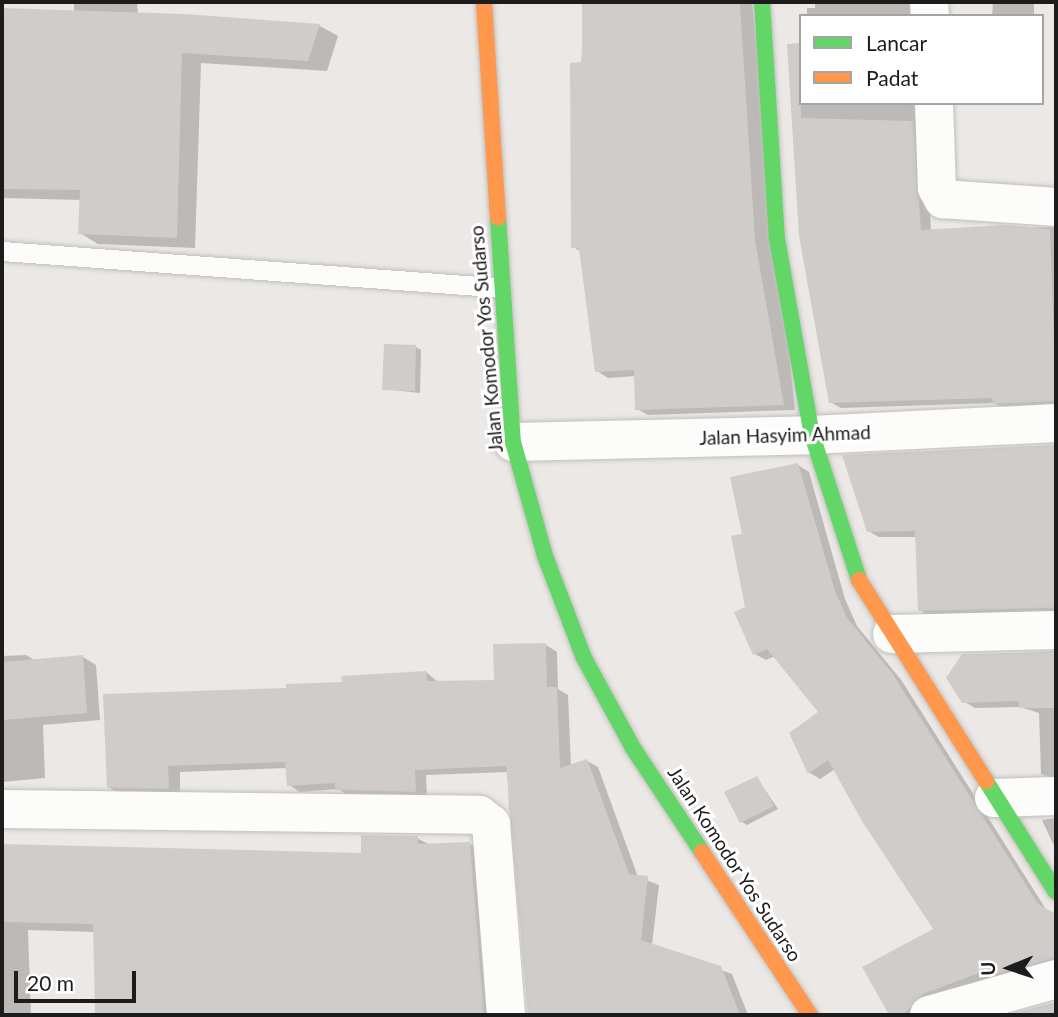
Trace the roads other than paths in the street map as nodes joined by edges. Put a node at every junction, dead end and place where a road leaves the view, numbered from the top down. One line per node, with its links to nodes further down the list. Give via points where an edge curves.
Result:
1 (484, 2): 6 (street, Jalan Komodor Yos Sudarso)
2 (762, 2): 8 (street, via 777,239)
3 (934, 105): 4 (street, via 937,188 943,199)
4 (1056, 207)
5 (2, 251): 6 (lane)
6 (500, 288): 9 (street, Jalan Komodor Yos Sudarso)
7 (1056, 423): 8 (street, Jalan Hasyim Ahmad)
8 (812, 435): 9 (street, Jalan Hasyim Ahmad); 11 (street, via 860,582)
9 (513, 442): 18 (street, Jalan Komodor Yos Sudarso, via 545,556 584,658 633,748)
10 (1056, 630): 11 (street)
11 (892, 635): 13 (street)
12 (1056, 796): 13 (street)
13 (994, 798): 15 (street)
14 (2, 809): 17 (street, via 479,815 491,824)
15 (1056, 892)
16 (1056, 979): 19 (street)
17 (506, 1015)
18 (810, 1015)
19 (929, 1015)

